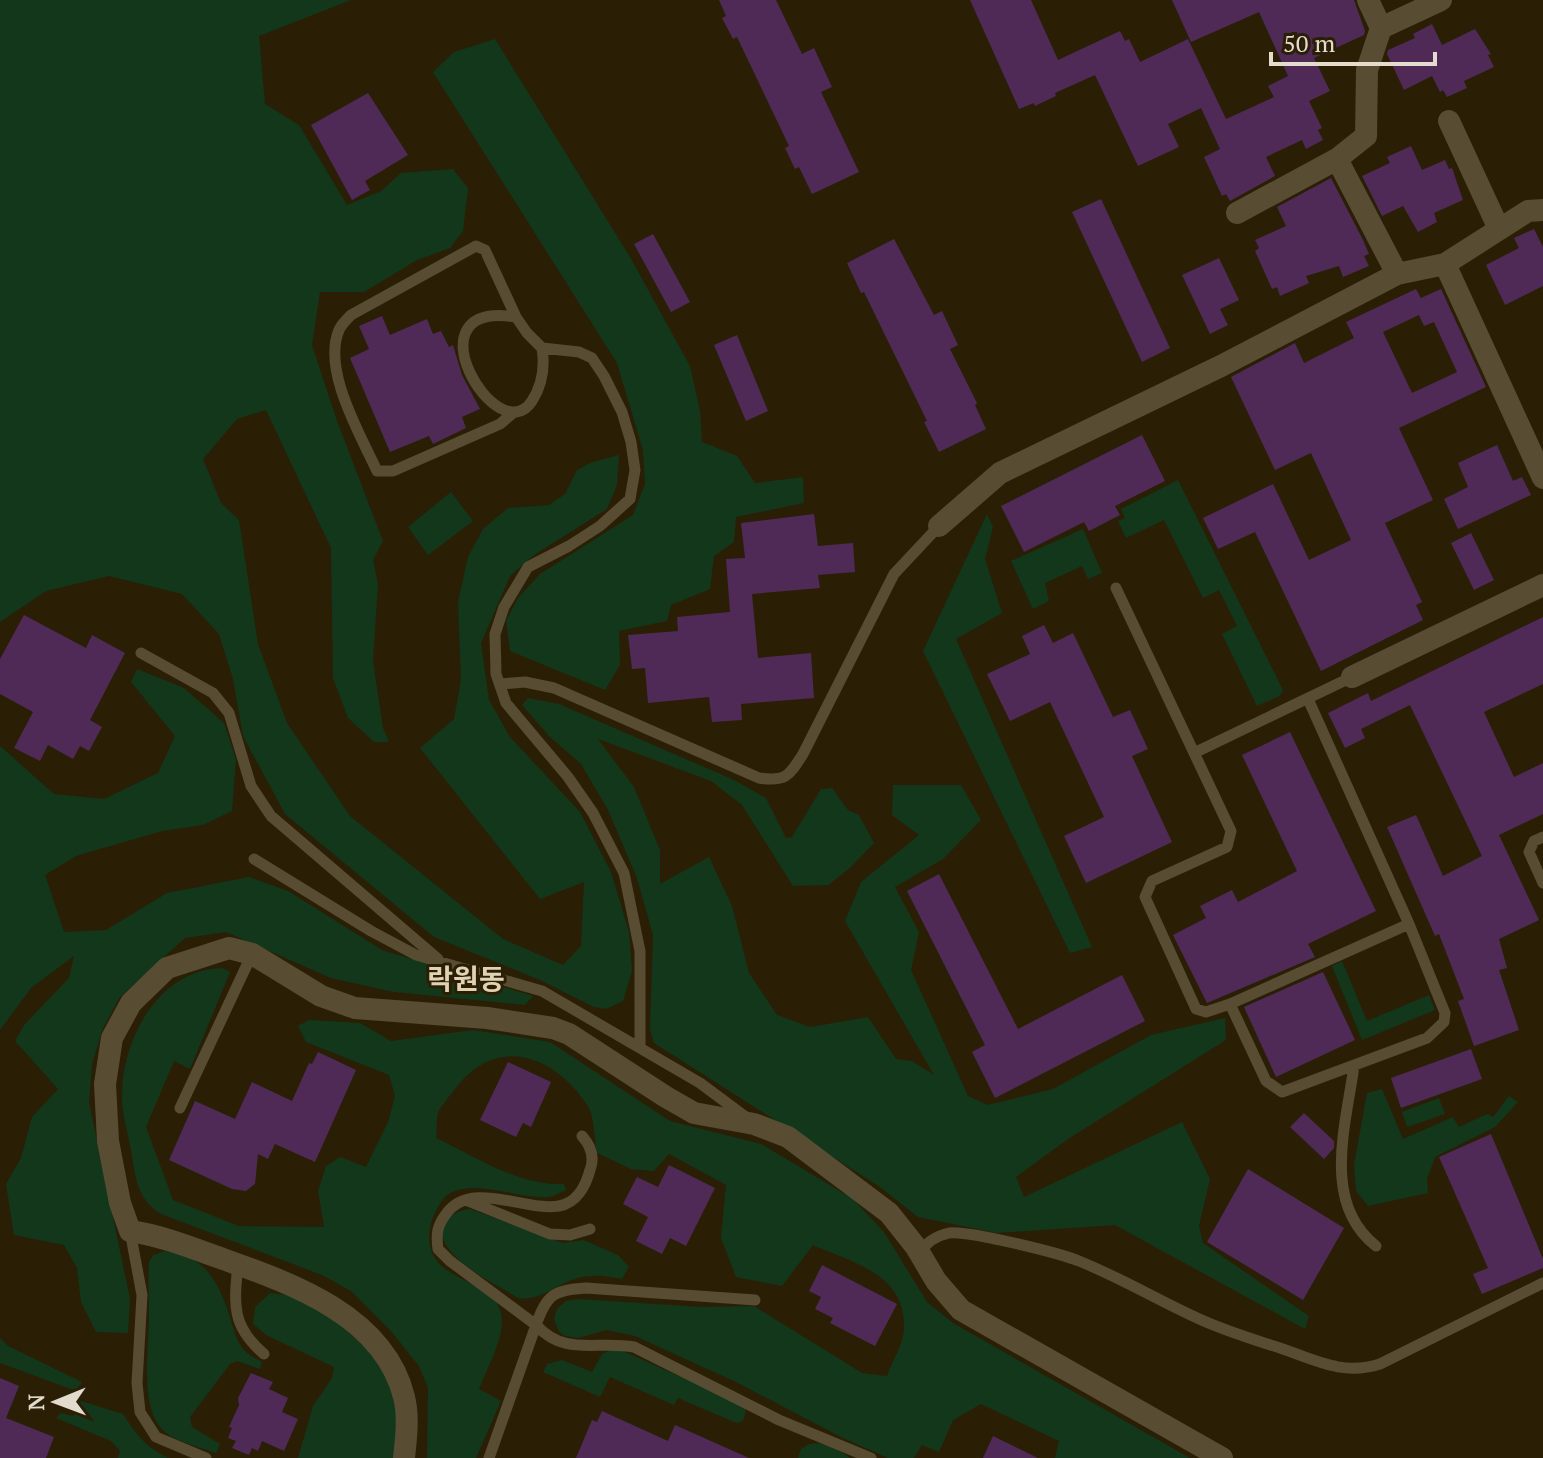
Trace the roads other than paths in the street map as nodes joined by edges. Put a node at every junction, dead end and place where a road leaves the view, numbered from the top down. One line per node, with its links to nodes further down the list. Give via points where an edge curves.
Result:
1 (1368, 0): 3 (street)
2 (1441, 0): 3 (street)
3 (1381, 28): 5 (street, via 1367,70 1366,136)
4 (1449, 121): 8 (street)
5 (1337, 159): 7 (street); 10 (street)
6 (1543, 210): 8 (street, via 1528,211)
7 (1237, 213)
8 (1499, 229): 9 (street)
9 (1445, 264): 10 (street); 14 (street)
10 (1397, 274): 15 (street, via 1000,473)
11 (516, 317): 12 (lane); 13 (lane, via 487,315 464,333 464,351 483,396 497,409); 13 (lane, via 485,250 476,246 351,315 339,329 334,362 377,471 393,471 500,424)
12 (542, 348): 13 (lane, via 540,385 530,405); 20 (lane, via 592,358 622,412 635,470 630,499 569,546 528,567 495,634)
13 (514, 412)
14 (1543, 478)
15 (939, 526): 20 (lane, via 894,574 803,754 790,774 776,780 759,778 554,688)
16 (1543, 585): 19 (street)
17 (1116, 588): 22 (lane)
18 (141, 653): 28 (lane, via 213,693 229,713 251,786 271,816)
19 (1352, 677): 21 (lane)
20 (500, 684): 30 (lane, via 506,703 593,813 624,873 640,951)
21 (1308, 699): 22 (lane); 26 (lane)
22 (1194, 753): 29 (lane, via 1231,831 1227,847 1152,881 1145,897 1196,1009 1206,1012)
23 (1543, 837): 25 (lane, via 1529,852)
24 (254, 859): 28 (lane, via 371,931)
25 (1543, 883)
26 (1409, 924): 29 (lane); 31 (lane, via 1444,1022 1427,1038)
27 (252, 954): 32 (lane); 33 (street, via 321,996 355,1008 553,1028 694,1113); 37 (street, via 229,948 167,968 131,1003 112,1038 105,1084 108,1141)
28 (441, 962): 30 (lane, via 542,991)
29 (1230, 1004): 31 (lane, via 1266,1081 1282,1092)
30 (640, 1048): 33 (lane, via 700,1083)
31 (1354, 1066): 38 (lane, via 1340,1180 1347,1211 1362,1236)
32 (180, 1108)
33 (754, 1124): 39 (street, via 788,1137 856,1186 889,1213)
34 (582, 1136): 35 (lane, via 590,1145 592,1164 586,1185 575,1198 559,1206 485,1197)
35 (467, 1200): 36 (lane, via 550,1234); 43 (lane, via 451,1207 438,1225 438,1249)
36 (590, 1229)
37 (130, 1231): 40 (street); 45 (lane, via 142,1295 140,1412 156,1437)
38 (1376, 1246)
39 (920, 1254): 41 (lane, via 935,1238 952,1232 1051,1252 1211,1324 1331,1366 1361,1370); 49 (street, via 961,1310)
40 (238, 1264): 44 (lane, via 234,1296 239,1323 246,1339); 46 (street, via 312,1295 376,1344 405,1399)
41 (1543, 1283)
42 (755, 1300): 43 (lane, via 563,1290 543,1305)
43 (536, 1325): 47 (lane); 48 (lane, via 560,1344 634,1347 779,1420)
44 (264, 1354)
45 (206, 1458)
46 (404, 1458)
47 (489, 1458)
48 (871, 1458)
49 (1222, 1458)

